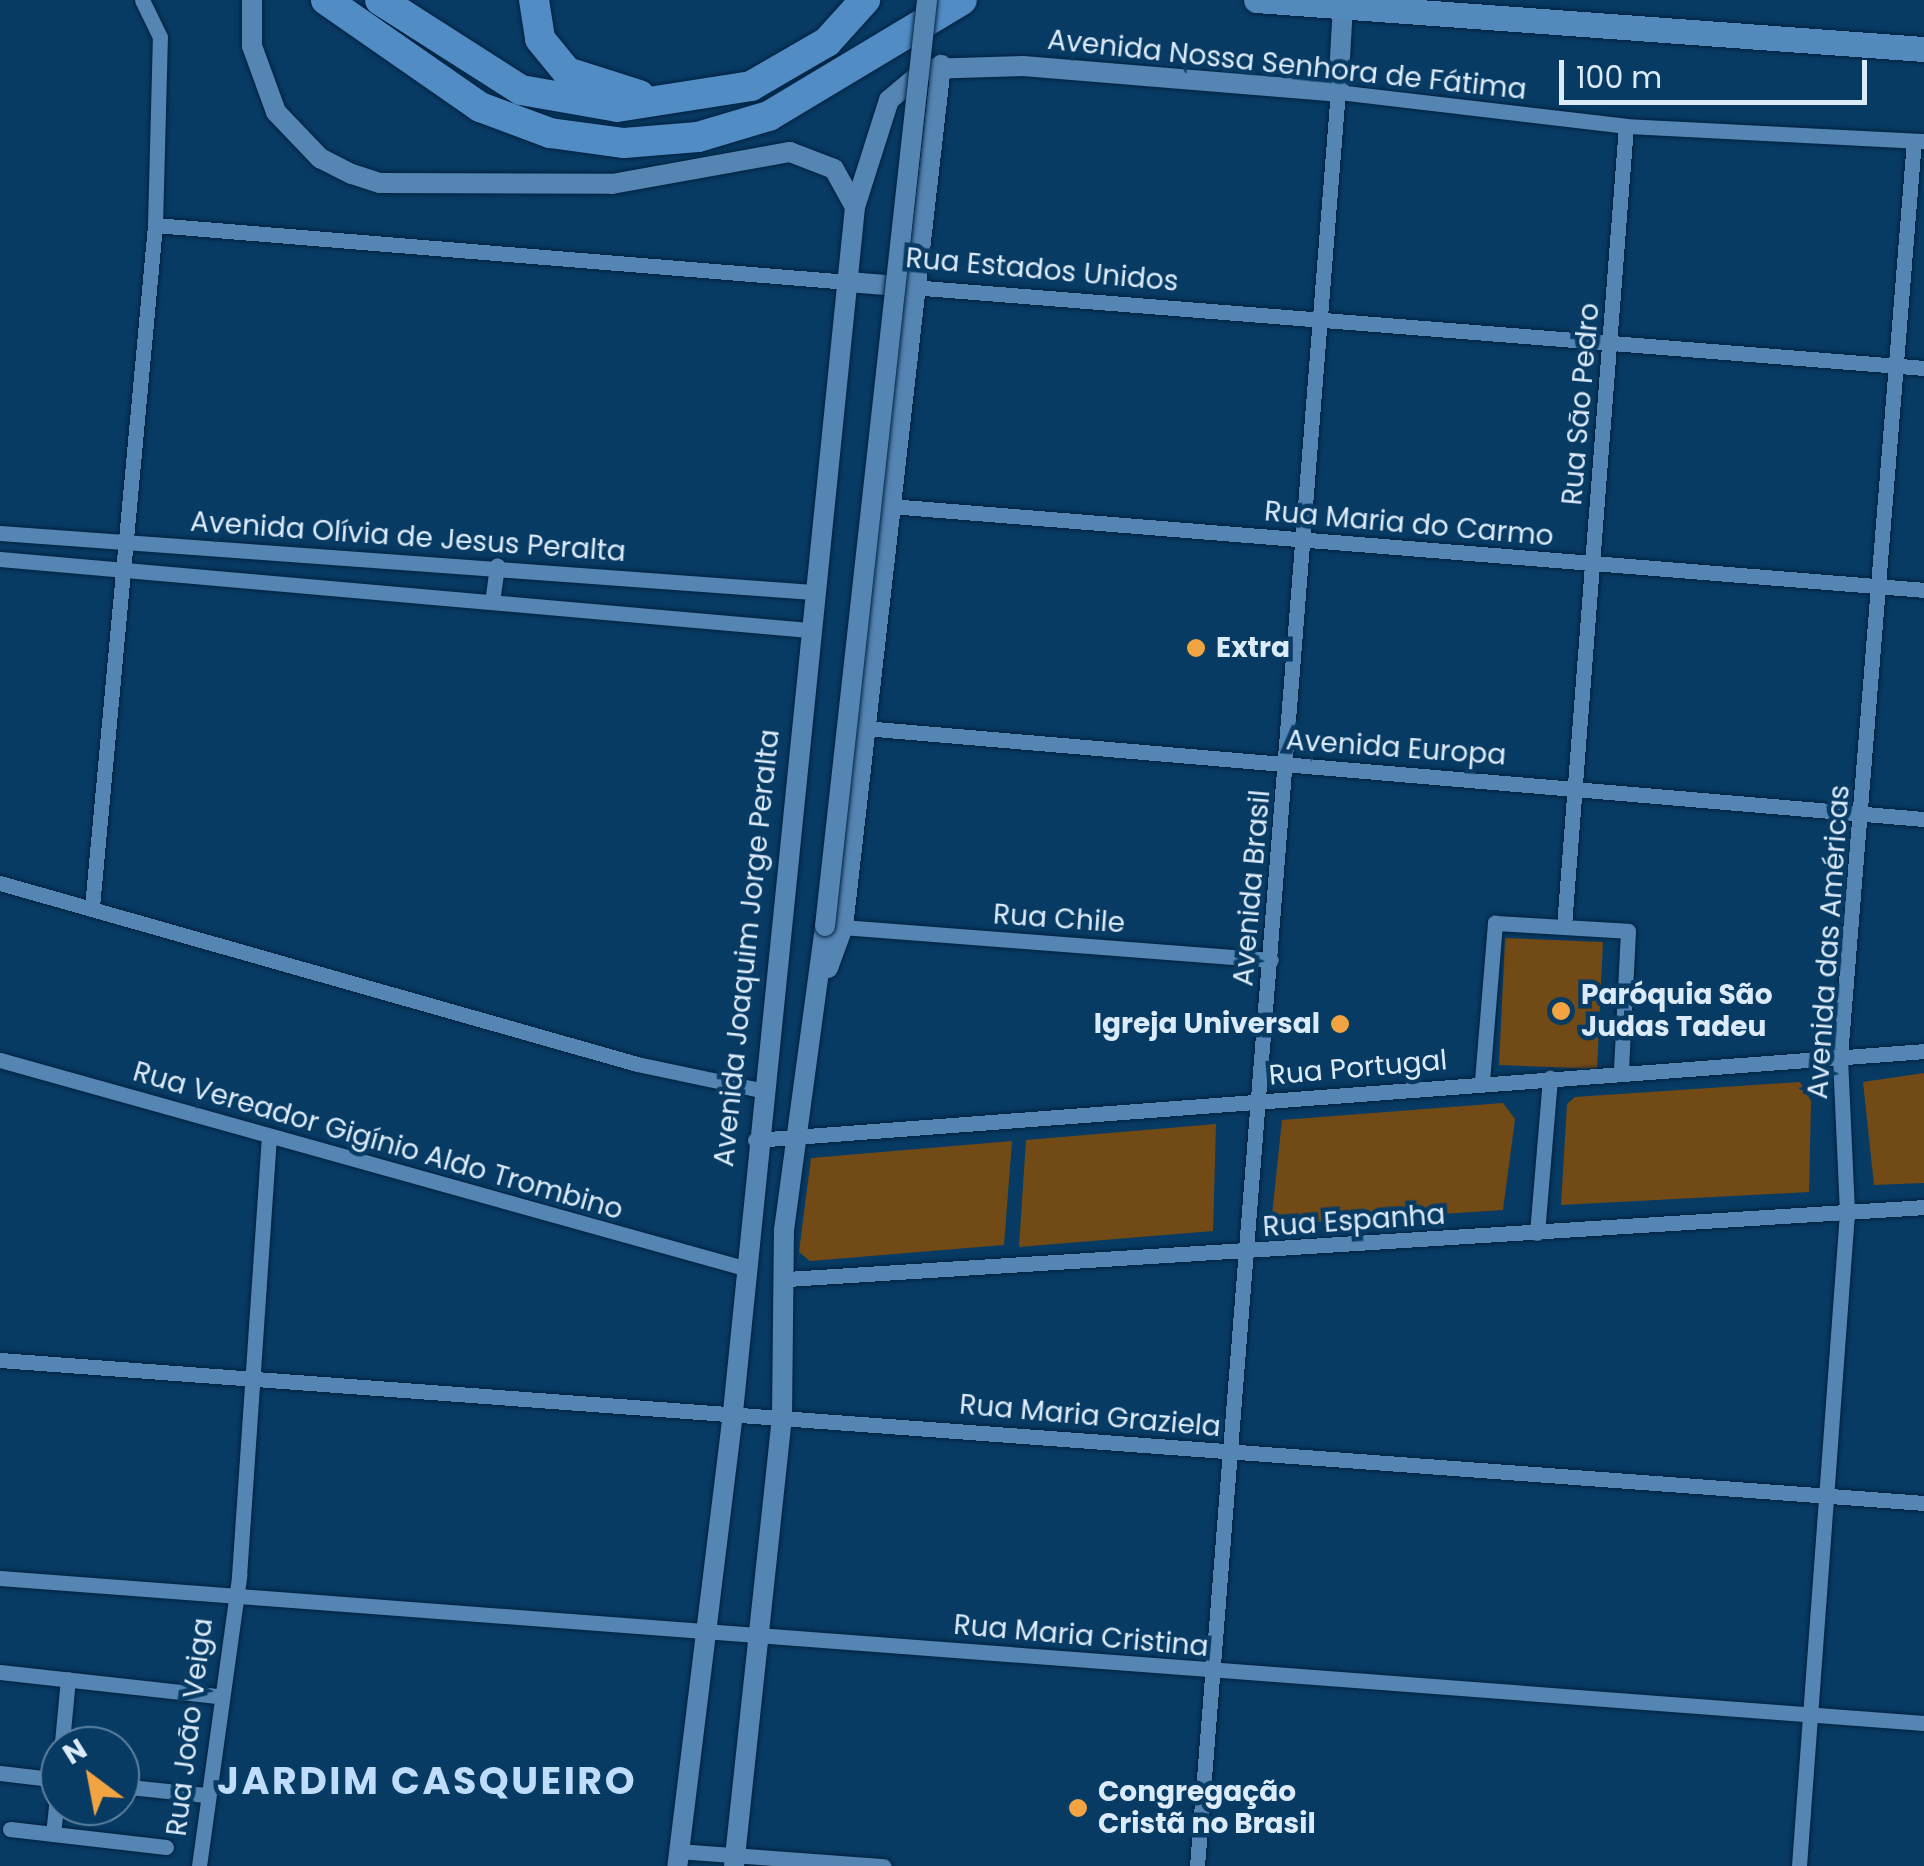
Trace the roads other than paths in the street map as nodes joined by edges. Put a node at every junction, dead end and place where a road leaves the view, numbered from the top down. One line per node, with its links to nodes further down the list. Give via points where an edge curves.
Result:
1 (252, 0): 17 (street, via 252,46 276,112 320,158 352,174 380,183 612,184 790,152 816,157)
2 (326, 0): 6 (highway, via 480,107 550,133 624,143 698,137 770,116)
3 (534, 0): 14 (highway, via 540,39 566,72)
4 (865, 0): 14 (highway, via 791,68 751,86)
5 (927, 0): 45 (street, bridge)
6 (962, 0)
7 (1256, 0): 10 (main road)
8 (147, 4): 18 (street, via 160,37)
9 (388, 6): 14 (highway, via 521,90 580,106)
10 (1344, 6): 11 (main road); 13 (street)
11 (1924, 48)
12 (942, 65): 13 (street, Avenida Nossa Senhora de Fátima); 17 (street, via 888,100); 20 (street)
13 (1338, 92): 15 (street, Avenida Nossa Senhora de Fátima); 21 (street, Avenida Brasil)
14 (666, 101)
15 (1626, 126): 16 (street, Avenida Nossa Senhora de Fátima); 22 (street, Rua São Pedro)
16 (1919, 141): 23 (street, Avenida das Américas)
17 (855, 207): 19 (street, Avenida Joaquim Jorge Peralta)
18 (155, 225): 19 (street, Rua Estados Unidos); 28 (street)
19 (848, 282): 20 (street, Rua Estados Unidos); 35 (street, Avenida Joaquim Jorge Peralta)
20 (911, 287): 21 (street, Rua Estados Unidos); 25 (street)
21 (1324, 320): 22 (street, Rua Estados Unidos); 27 (street, Avenida Brasil)
22 (1614, 344): 23 (street, Rua Estados Unidos); 31 (street, Rua São Pedro)
23 (1898, 366): 24 (street, Rua Estados Unidos); 33 (street, Avenida das Américas)
24 (1924, 368)
25 (890, 506): 27 (street, Rua Maria do Carmo); 38 (street)
26 (0, 533): 28 (street, Avenida Olívia de Jesus Peralta)
27 (1304, 540): 31 (street, Rua Maria do Carmo); 39 (street, Avenida Brasil)
28 (122, 543): 30 (street, Avenida Olívia de Jesus Peralta); 32 (street)
29 (0, 559): 32 (street, Avenida Olívia de Jesus Peralta)
30 (496, 565): 35 (street, Avenida Olívia de Jesus Peralta); 36 (street)
31 (1592, 565): 33 (street, Rua Maria do Carmo); 40 (street, Rua São Pedro)
32 (119, 569): 36 (street, Avenida Olívia de Jesus Peralta); 44 (street)
33 (1878, 586): 34 (street, Rua Maria do Carmo); 41 (street, Avenida das Américas)
34 (1924, 590)
35 (813, 592): 37 (street, Avenida Joaquim Jorge Peralta)
36 (492, 602): 37 (street, Avenida Olívia de Jesus Peralta)
37 (808, 630): 54 (street, Avenida Joaquim Jorge Peralta)
38 (864, 728): 39 (street, Avenida Europa); 45 (street)
39 (1286, 766): 40 (street, Avenida Europa); 47 (street, Avenida Brasil)
40 (1573, 786): 41 (street, Avenida Europa); 46 (street, Rua São Pedro)
41 (1862, 813): 42 (street, Avenida Europa); 49 (street, Avenida das Américas)
42 (1924, 819)
43 (0, 883): 44 (street)
44 (92, 908): 54 (street, via 637,1064)
45 (834, 926): 47 (street, Rua Chile); 58 (street)
46 (1564, 926): 51 (street, via 1628,931); 53 (street, via 1495,923)
47 (1272, 960): 55 (street, Avenida Brasil)
48 (1924, 1051): 49 (street, Rua Portugal)
49 (1840, 1056): 51 (street, Rua Portugal); 60 (street, Avenida das Américas)
50 (0, 1060): 56 (street, Rua Vereador Gigínio Aldo Trombino)
51 (1622, 1071): 52 (street, Rua Portugal)
52 (1550, 1078): 53 (street, Rua Portugal); 61 (street)
53 (1482, 1081): 55 (street, Rua Portugal)
54 (760, 1090): 57 (street, Avenida Joaquim Jorge Peralta)
55 (1260, 1102): 58 (street, Rua Portugal); 62 (street, Avenida Brasil)
56 (269, 1139): 63 (street, Rua Vereador Gigínio Aldo Trombino); 66 (street, Rua João Veiga)
57 (755, 1140): 58 (street, Rua Portugal); 63 (street, Avenida Joaquim Jorge Peralta)
58 (796, 1140): 64 (street)
59 (1924, 1207): 60 (street, Rua Espanha)
60 (1846, 1212): 61 (street, Rua Espanha); 70 (street, Avenida das Américas)
61 (1537, 1232): 62 (street, Rua Espanha)
62 (1246, 1254): 64 (street, Rua Espanha); 69 (street, Avenida Brasil)
63 (744, 1268): 67 (street, Avenida Joaquim Jorge Peralta)
64 (787, 1279): 68 (street)
65 (0, 1360): 66 (street, Rua Maria Graziela)
66 (252, 1375): 67 (street, Rua Maria Graziela); 73 (street, Rua João Veiga)
67 (733, 1413): 68 (street, Rua Maria Graziela); 74 (street, Avenida Joaquim Jorge Peralta)
68 (782, 1417): 69 (street, Rua Maria Graziela); 75 (street)
69 (1234, 1453): 70 (street, Rua Maria Graziela); 77 (street, Avenida Brasil)
70 (1830, 1498): 71 (street, Rua Maria Graziela); 80 (street, Avenida das Américas)
71 (1924, 1503)
72 (0, 1578): 73 (street, Rua Maria Cristina)
73 (234, 1595): 74 (street, Rua Maria Cristina); 79 (street, Rua João Veiga)
74 (699, 1630): 75 (street, Rua Maria Cristina); 91 (street, Avenida Joaquim Jorge Peralta)
75 (758, 1634): 77 (street, Rua Maria Cristina); 92 (street)
76 (0, 1672): 78 (street)
77 (1212, 1672): 80 (street, Rua Maria Cristina); 95 (street, Avenida Brasil)
78 (68, 1679): 79 (street); 82 (street)
79 (218, 1696): 86 (street, Rua João Veiga)
80 (1810, 1718): 81 (street, Rua Maria Cristina); 96 (street, Avenida das Américas)
81 (1924, 1723)
82 (64, 1726)
83 (0, 1773): 84 (street)
84 (40, 1778)
85 (140, 1788): 86 (street)
86 (206, 1796): 93 (street, Rua João Veiga)
87 (54, 1826): 89 (street)
88 (10, 1828): 89 (street)
89 (53, 1834): 90 (street)
90 (166, 1847)
91 (678, 1858): 92 (street)
92 (734, 1860): 94 (street)
93 (199, 1866)
94 (883, 1866)
95 (1197, 1866)
96 (1799, 1866)

